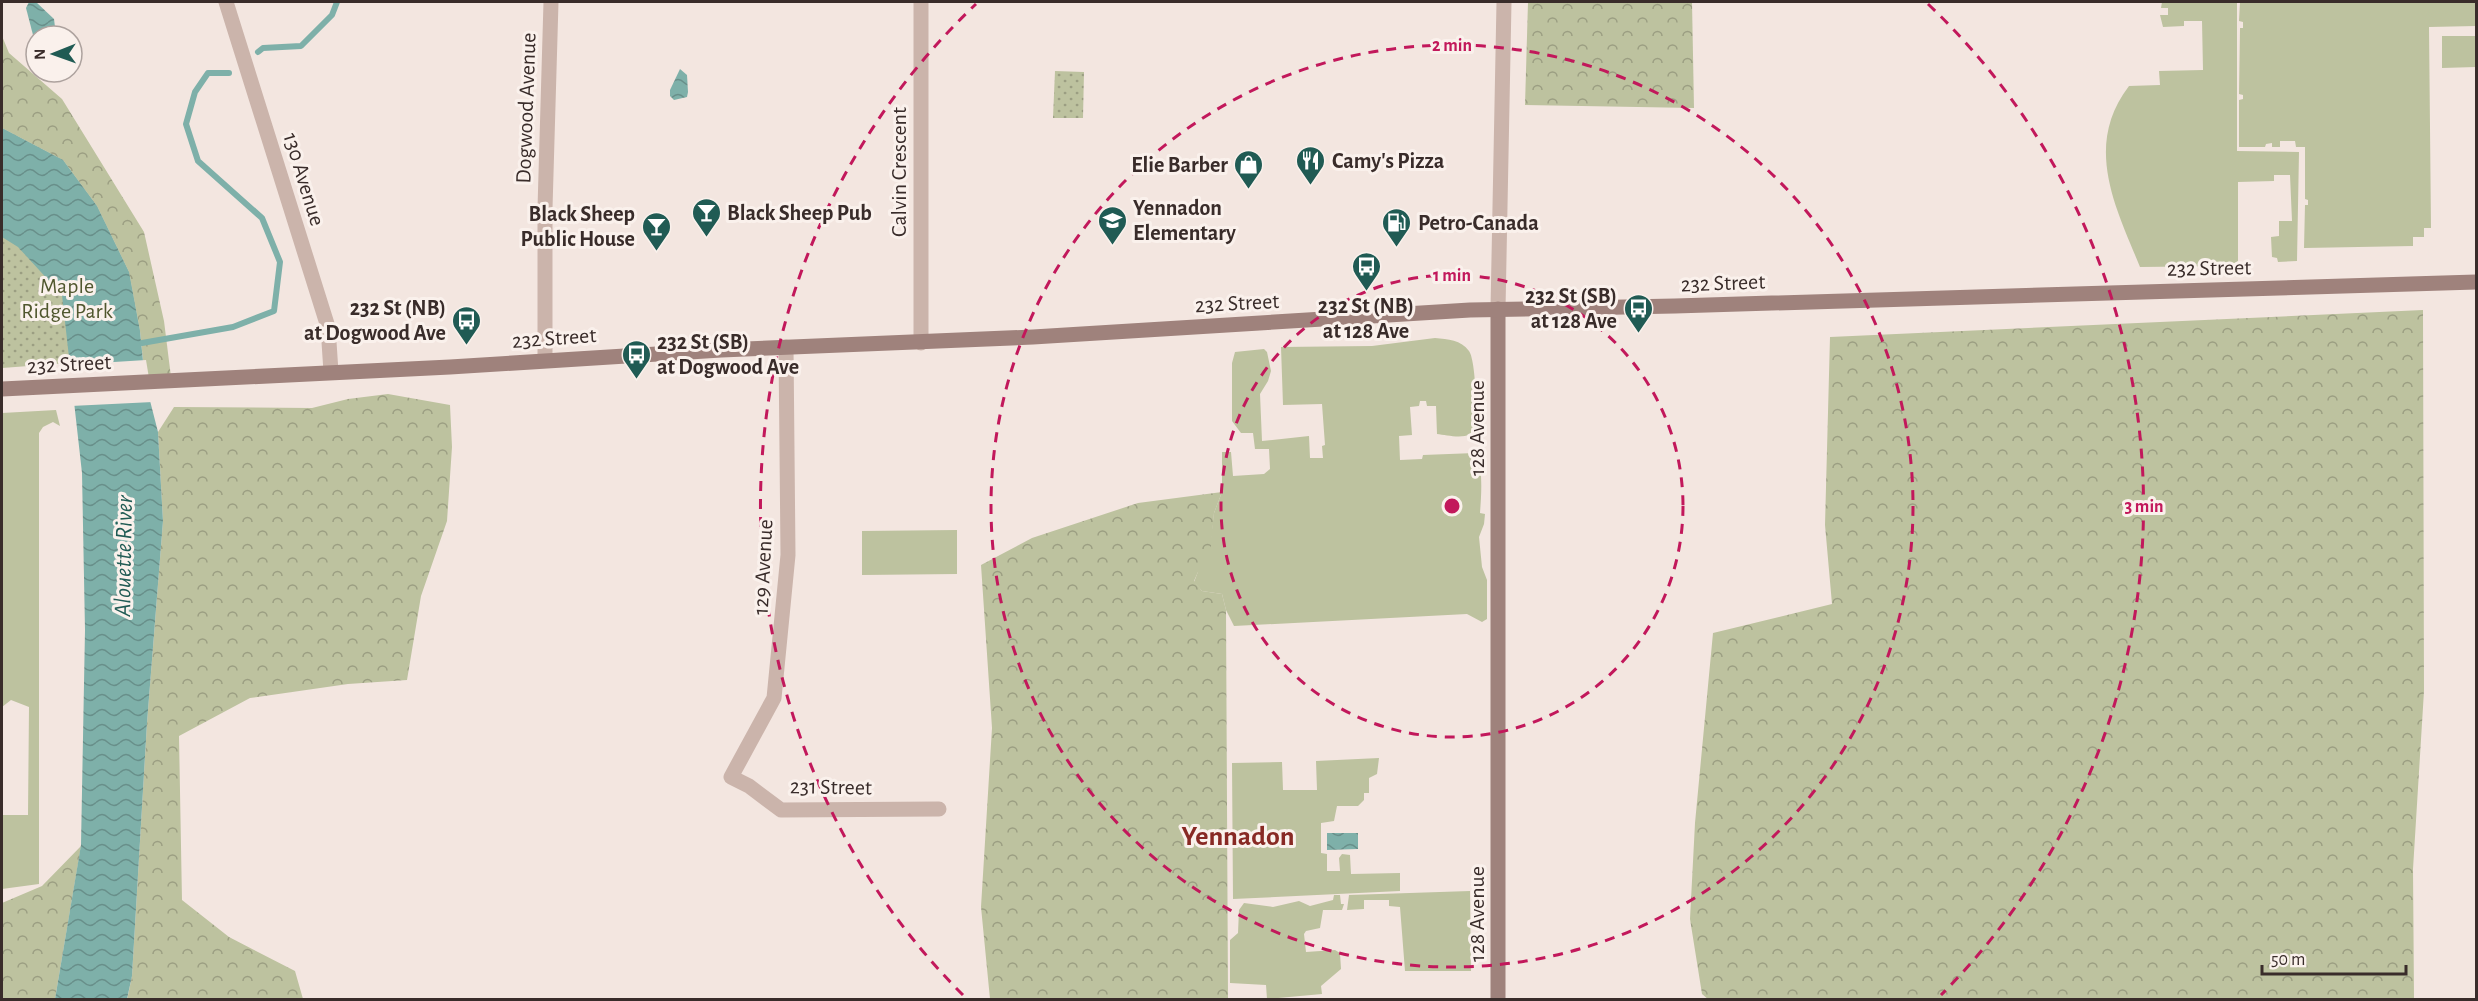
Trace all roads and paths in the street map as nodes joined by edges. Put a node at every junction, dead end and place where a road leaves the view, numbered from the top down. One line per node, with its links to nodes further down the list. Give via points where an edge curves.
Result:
1 (226, 2): 10 (street, 130 Avenue, via 328,327)
2 (551, 2): 9 (street, Dogwood Avenue)
3 (921, 2): 7 (street, Calvin Crescent)
4 (1504, 2): 6 (street, 128 Avenue)
5 (2476, 282): 6 (main road, 232 Street)
6 (1498, 309): 7 (main road, 232 Street); 14 (main road, 128 Avenue)
7 (921, 343): 8 (main road, 232 Street)
8 (786, 347): 9 (main road, 232 Street); 12 (street, 129 Avenue, via 788,555 774,698)
9 (545, 360): 10 (main road, 232 Street)
10 (331, 372): 11 (main road, 232 Street)
11 (2, 389)
12 (731, 777): 13 (street, 231 Street, via 781,810)
13 (939, 809)
14 (1498, 999)

